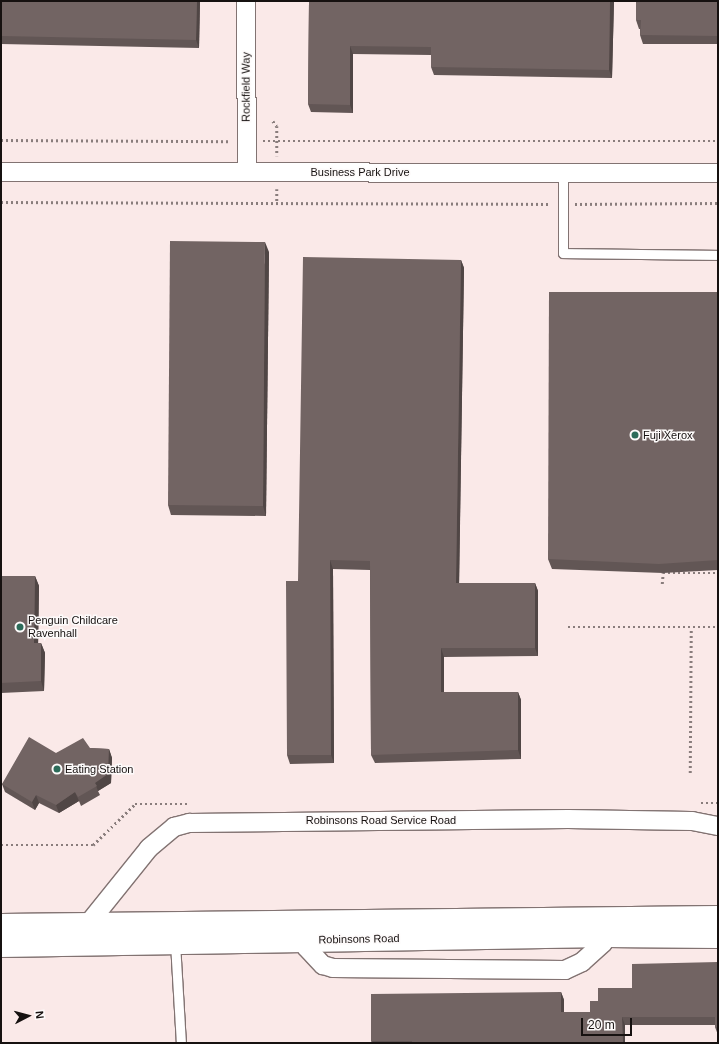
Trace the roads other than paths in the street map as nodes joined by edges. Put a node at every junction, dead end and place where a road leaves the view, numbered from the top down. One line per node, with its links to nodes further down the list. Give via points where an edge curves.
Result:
1 (246, 1): 3 (street, Rockfield Way)
2 (1, 172): 3 (street, Business Park Drive)
3 (246, 172): 4 (street, Business Park Drive)
4 (563, 172): 5 (street, Business Park Drive); 6 (lane, via 563,253)
5 (718, 173)
6 (718, 255)
7 (718, 826): 9 (street, Robinsons Road Service Road, via 692,821 568,819 189,823 174,827 149,848)
8 (718, 917): 11 (main road, Robinsons Road)
9 (88, 924): 10 (main road, Robinsons Road); 13 (main road, Robinsons Road)
10 (1, 925)
11 (608, 927): 12 (main road, Robinsons Road); 12 (street, via 582,962 564,970 345,970 323,965); 14 (main road, Robinsons Road)
12 (298, 931): 13 (main road, Robinsons Road)
13 (175, 932): 15 (main road, Robinsons Road); 16 (lane)
14 (718, 937)
15 (1, 946)
16 (181, 1043)

